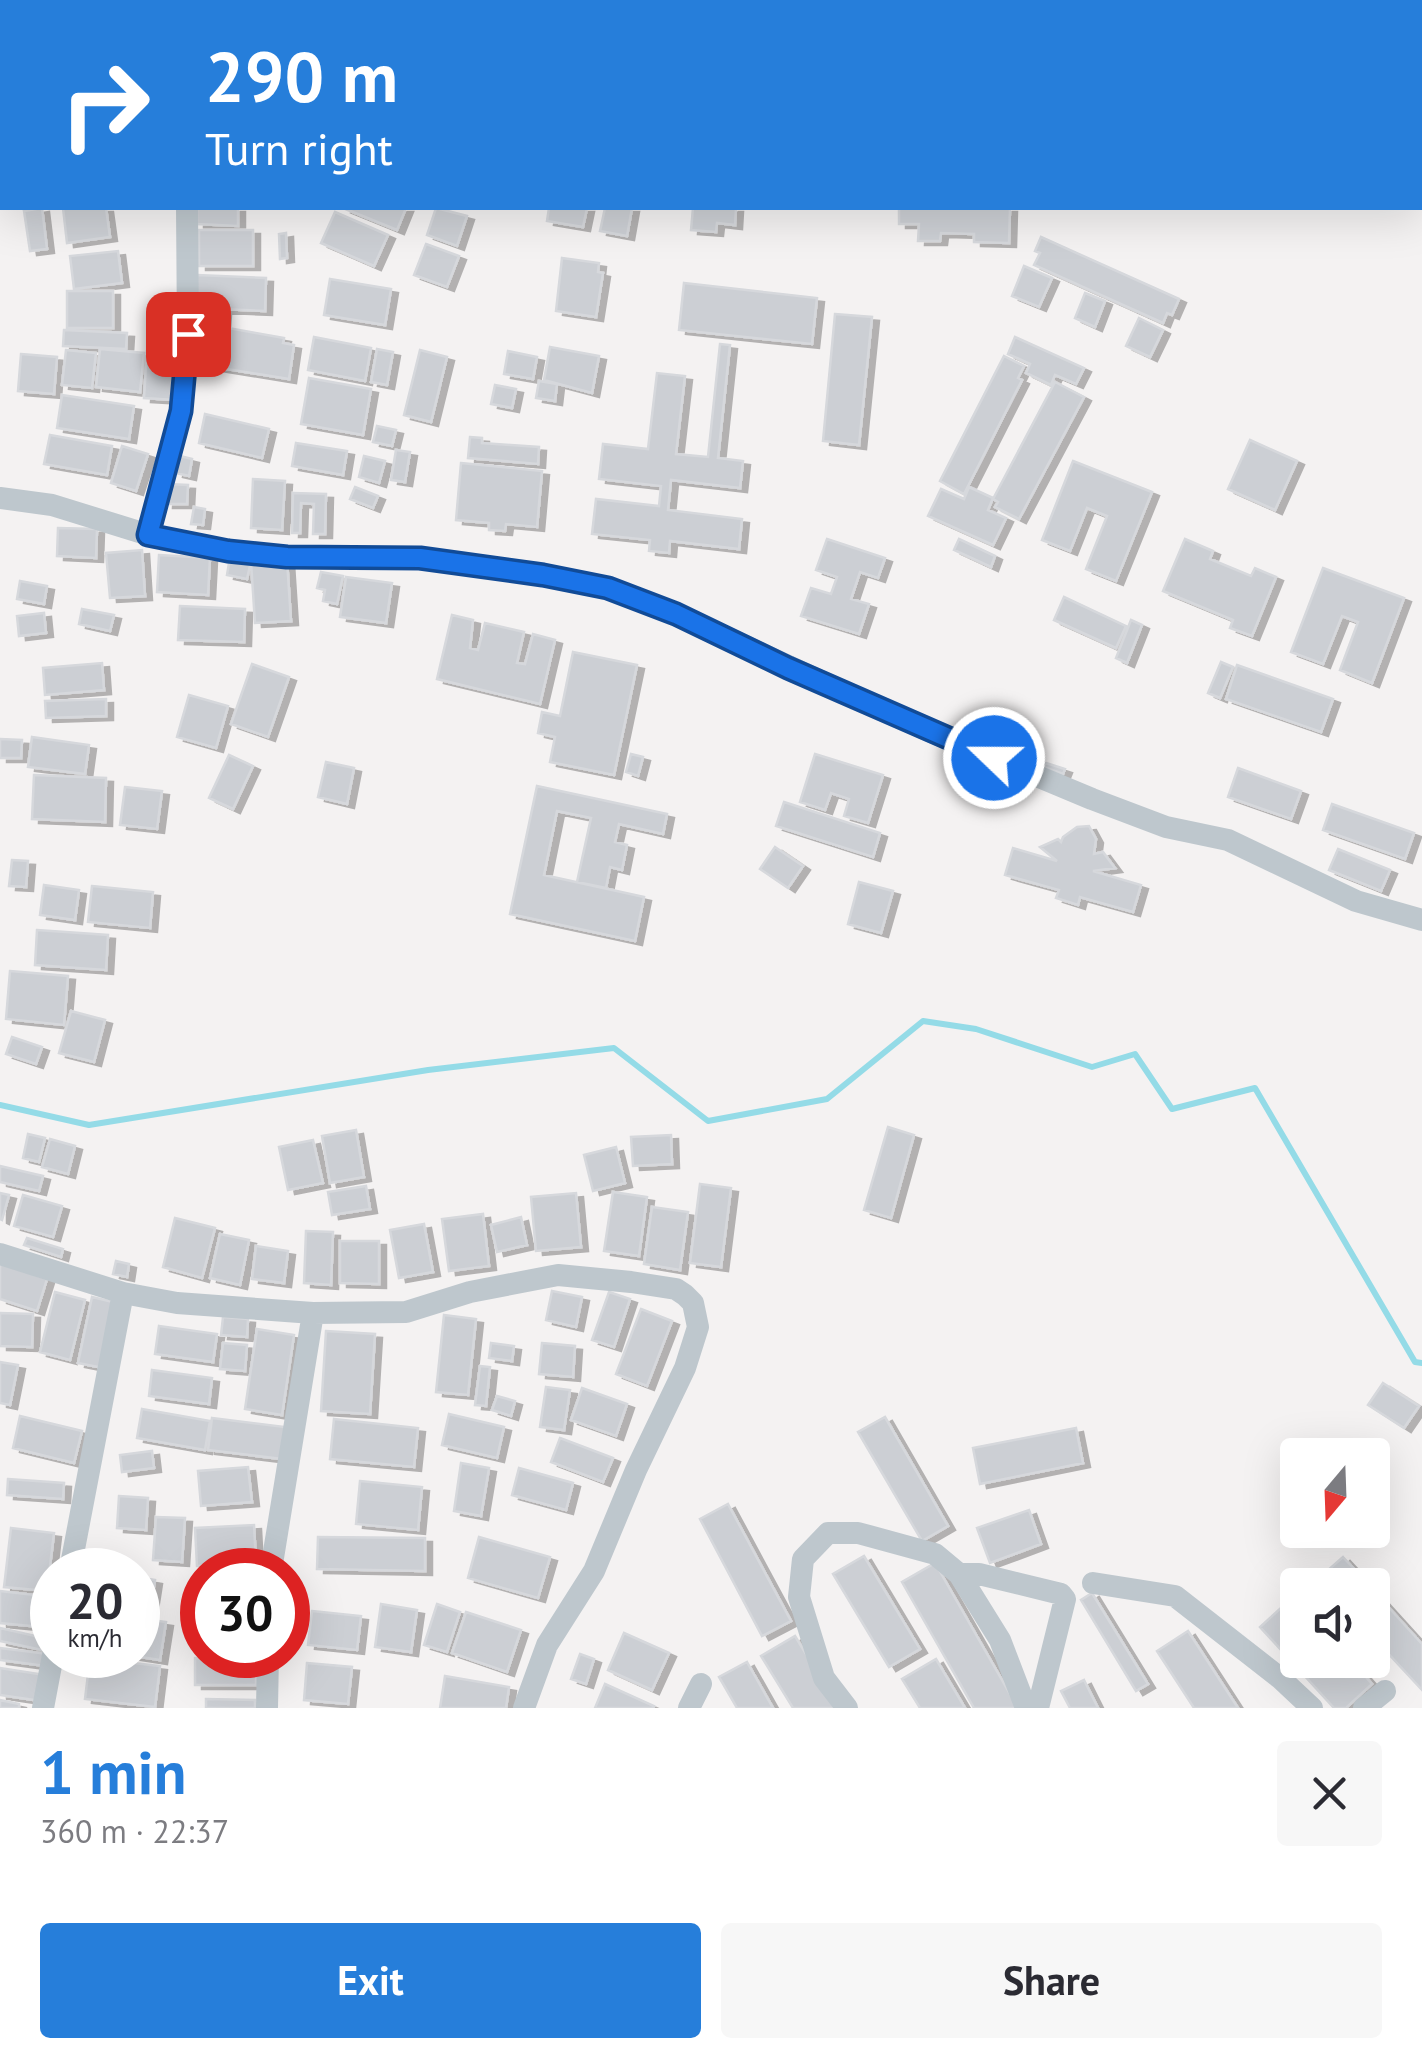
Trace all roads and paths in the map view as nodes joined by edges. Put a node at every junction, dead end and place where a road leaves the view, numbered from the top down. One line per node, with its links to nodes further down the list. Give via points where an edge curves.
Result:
1 (187, 210): 3 (street, via 181,411)
2 (0, 498): 3 (street, via 52,504)
3 (148, 535): 4 (street, via 287,557 420,558 608,588 1092,798 1228,840 1356,901)
4 (1422, 920)
5 (0, 1254): 6 (street)
6 (124, 1293): 7 (street); 8 (street)
7 (313, 1312): 9 (street); 18 (street, via 406,1312 558,1275 676,1289 693,1304 698,1327 685,1368 594,1571 547,1645)
8 (74, 1548)
9 (275, 1548)
10 (959, 1574): 20 (street, via 935,1554 858,1533 828,1534 803,1559 799,1597 824,1678); 21 (street, via 1000,1640); 22 (street, via 1065,1599)
11 (1093, 1583): 23 (street, via 1175,1596)
12 (48, 1678): 16 (street)
13 (268, 1678): 17 (street)
14 (701, 1684): 19 (street)
15 (1385, 1691): 24 (street)
16 (42, 1708)
17 (268, 1708)
18 (524, 1708)
19 (689, 1708)
20 (847, 1708)
21 (1026, 1708)
22 (1038, 1708)
23 (1312, 1708)
24 (1364, 1708)

